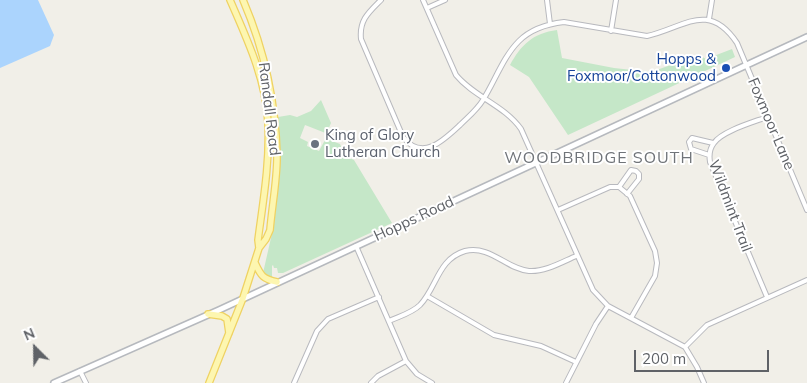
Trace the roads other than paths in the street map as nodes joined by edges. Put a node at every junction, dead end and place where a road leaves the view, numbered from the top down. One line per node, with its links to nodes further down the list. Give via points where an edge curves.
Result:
1 (230, 0): 25 (main road, Randall Road, via 252,50 268,123 266,188)
2 (243, 0): 25 (main road, Randall Road, via 266,71 277,158 270,230)
3 (381, 0): 15 (street, via 363,19 361,39 408,143 422,149 442,141)
4 (423, 0): 9 (street)
5 (445, 0): 9 (street)
6 (547, 0): 11 (street)
7 (616, 0): 12 (street)
8 (712, 0): 10 (street)
9 (426, 8): 15 (street, via 456,75)
10 (709, 19): 12 (street, via 692,19 647,36); 14 (street, Foxmoor Lane, via 732,35)
11 (550, 24): 12 (street, via 564,22); 15 (street, via 532,30 517,43)
12 (611, 31)
13 (807, 37): 14 (main road, Hopps Road)
14 (746, 66): 16 (street, Foxmoor Lane); 19 (main road, Hopps Road)
15 (484, 99): 19 (street, via 516,122)
16 (767, 116): 17 (street, Wildmint Trail); 23 (street, Foxmoor Lane)
17 (713, 143): 18 (street, Wildmint Trail); 18 (street, via 692,138 689,142 691,149)
18 (709, 155): 32 (street, Wildmint Trail)
19 (536, 163): 22 (street); 24 (main road, Hopps Road)
20 (619, 187): 21 (street); 21 (street, via 631,170 636,171 639,179); 22 (street, via 610,187)
21 (627, 194): 36 (street, via 655,251 657,263 655,276)
22 (558, 210): 26 (street)
23 (807, 210)
24 (356, 246): 29 (main road, Hopps Road); 31 (street)
25 (259, 248): 27 (main road, Randall Road)
26 (576, 256): 30 (street, via 546,268 528,271 482,250 464,252 447,261); 34 (street, via 593,290)
27 (255, 263): 29 (main road, via 261,276); 33 (main road, Randall Road)
28 (807, 280): 32 (street)
29 (278, 282): 33 (main road, Hopps Road)
30 (427, 296): 37 (street, via 411,312); 41 (street, via 494,335 541,346)
31 (379, 297): 37 (street); 46 (street, via 328,319 322,325)
32 (767, 297): 39 (street, via 707,325)
33 (243, 298): 35 (main road, Hopps Road); 38 (main road, Randall Road)
34 (608, 306): 36 (street); 41 (street)
35 (208, 314): 38 (main road, via 227,319); 42 (main road, Hopps Road)
36 (631, 318): 39 (street)
37 (390, 321): 40 (street)
38 (229, 333): 45 (main road, Randall Road)
39 (685, 347): 50 (street)
40 (406, 361): 47 (street); 48 (street, via 416,374)
41 (576, 362): 49 (street)
42 (80, 371): 43 (main road, Hopps Road); 44 (street)
43 (54, 383)
44 (86, 383)
45 (209, 383)
46 (294, 383)
47 (371, 383)
48 (432, 383)
49 (566, 383)
50 (704, 383)

